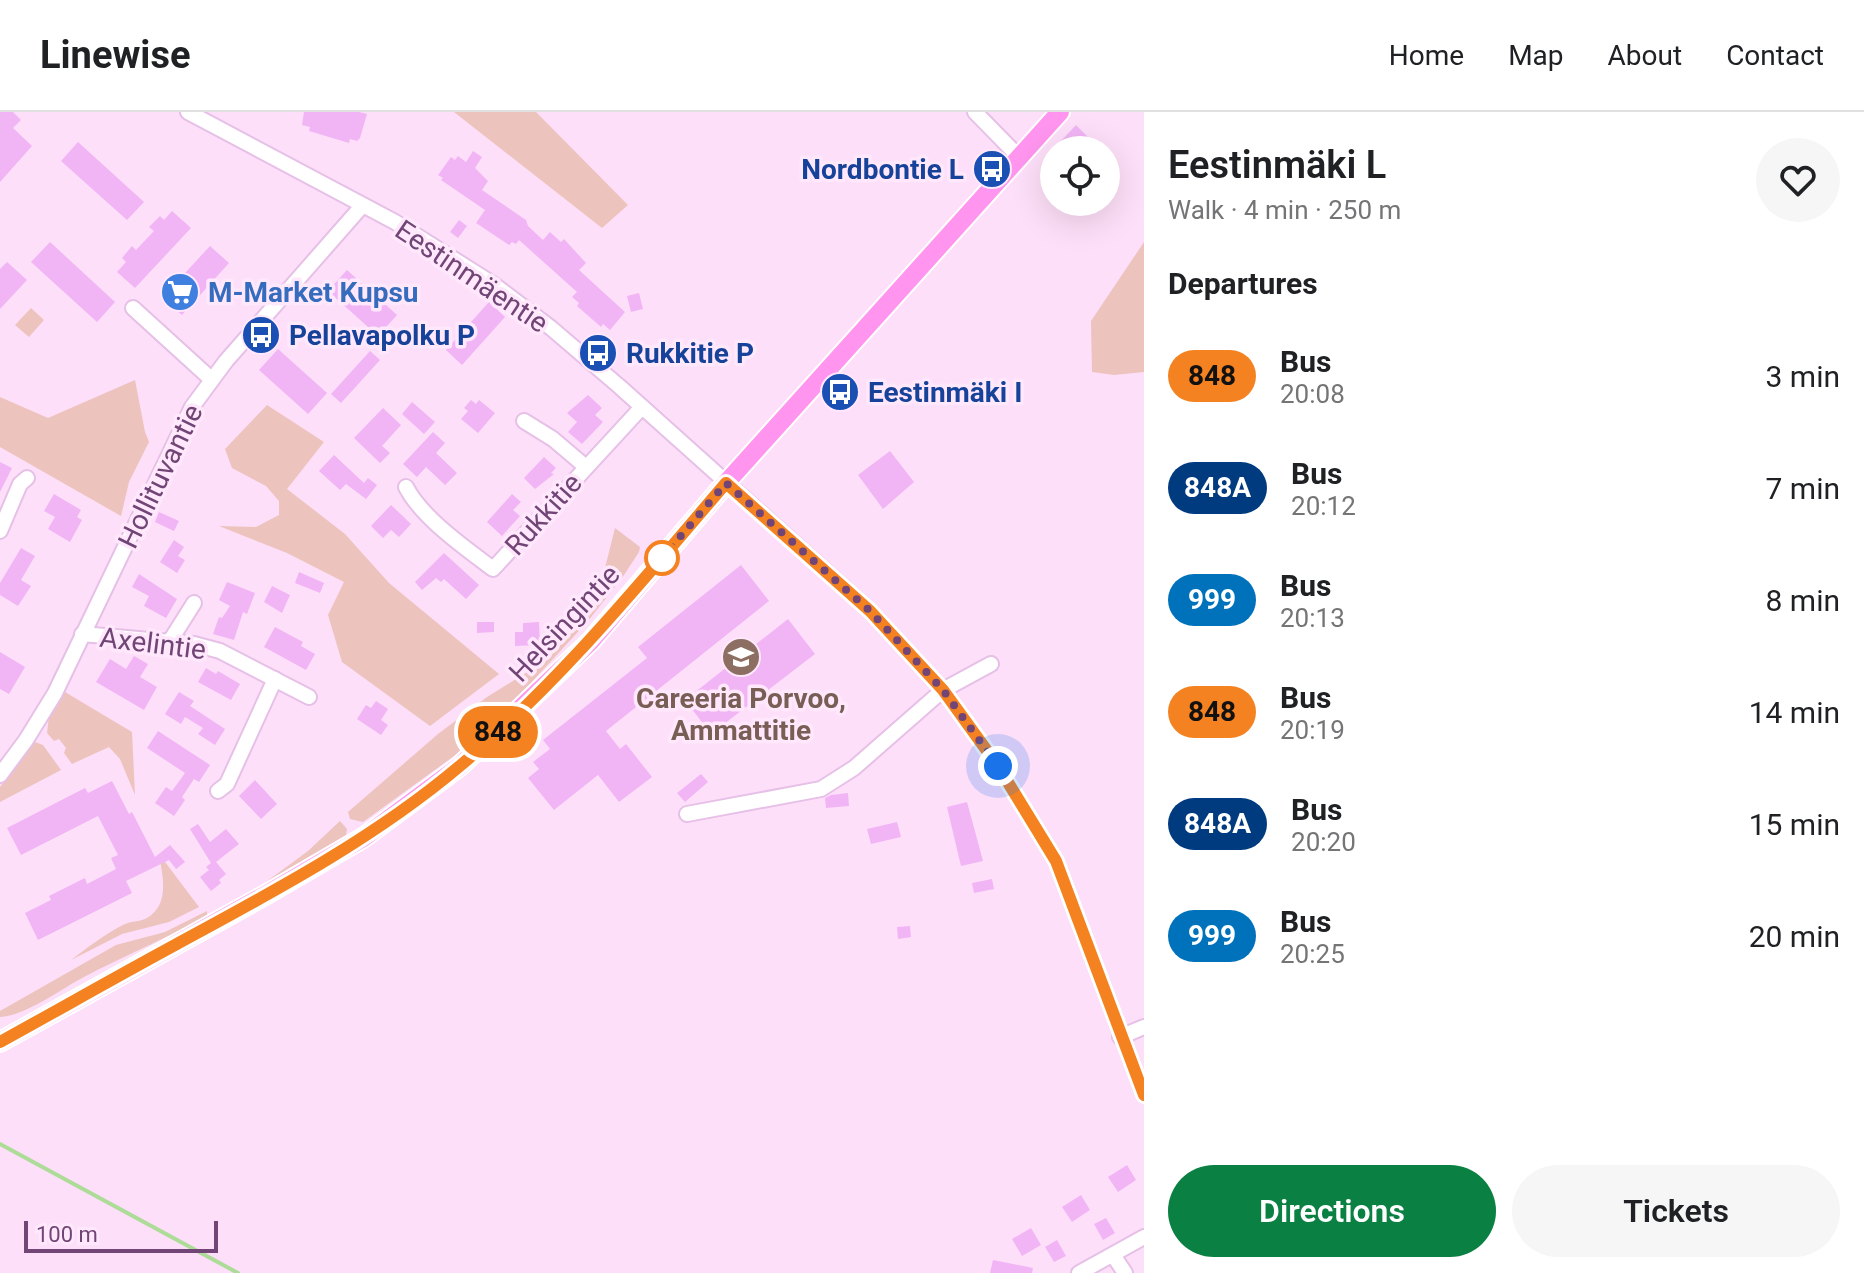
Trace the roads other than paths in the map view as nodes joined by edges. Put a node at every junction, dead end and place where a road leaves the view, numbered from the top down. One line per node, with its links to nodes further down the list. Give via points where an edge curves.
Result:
1 (188, 112): 5 (street, Eestinmäentie)
2 (975, 112): 4 (street)
3 (1060, 112): 4 (main road, Helsingintie)
4 (1020, 158): 12 (main road, Helsingintie)
5 (362, 206): 7 (street, Hollituvantie); 8 (street, Eestinmäentie, via 493,284)
6 (133, 308): 7 (street)
7 (211, 379): 16 (street, Hollituvantie, via 192,407)
8 (642, 407): 10 (street, Rukkitie); 12 (street, Eestinmäentie)
9 (524, 421): 10 (street)
10 (586, 467): 13 (street, Rukkitie, via 493,569 412,499)
11 (27, 478): 14 (street)
12 (726, 483): 20 (street, Eestinmäentie, via 870,611); 27 (main road, Helsingintie, via 591,641 440,782 363,838)
13 (406, 487)
14 (0, 531)
15 (194, 603): 17 (street)
16 (82, 634): 17 (street, Axelintie); 22 (street, Hollituvantie, via 55,693)
17 (170, 641): 19 (street, Axelintie, via 220,651)
18 (991, 664): 20 (street)
19 (275, 679): 21 (street, Axelintie); 23 (street, via 227,784)
20 (943, 690): 24 (street, via 854,768 821,789); 26 (street, Eestinmäentie, via 1056,861)
21 (309, 697)
22 (0, 775)
23 (218, 791)
24 (687, 814)
25 (1144, 1027): 26 (street)
26 (1120, 1037): 28 (street, Eestinmäentie)
27 (0, 1042)
28 (1144, 1095)
29 (1144, 1237): 30 (street)
30 (1113, 1255): 31 (street); 32 (street)
31 (1079, 1273)
32 (1125, 1273)

